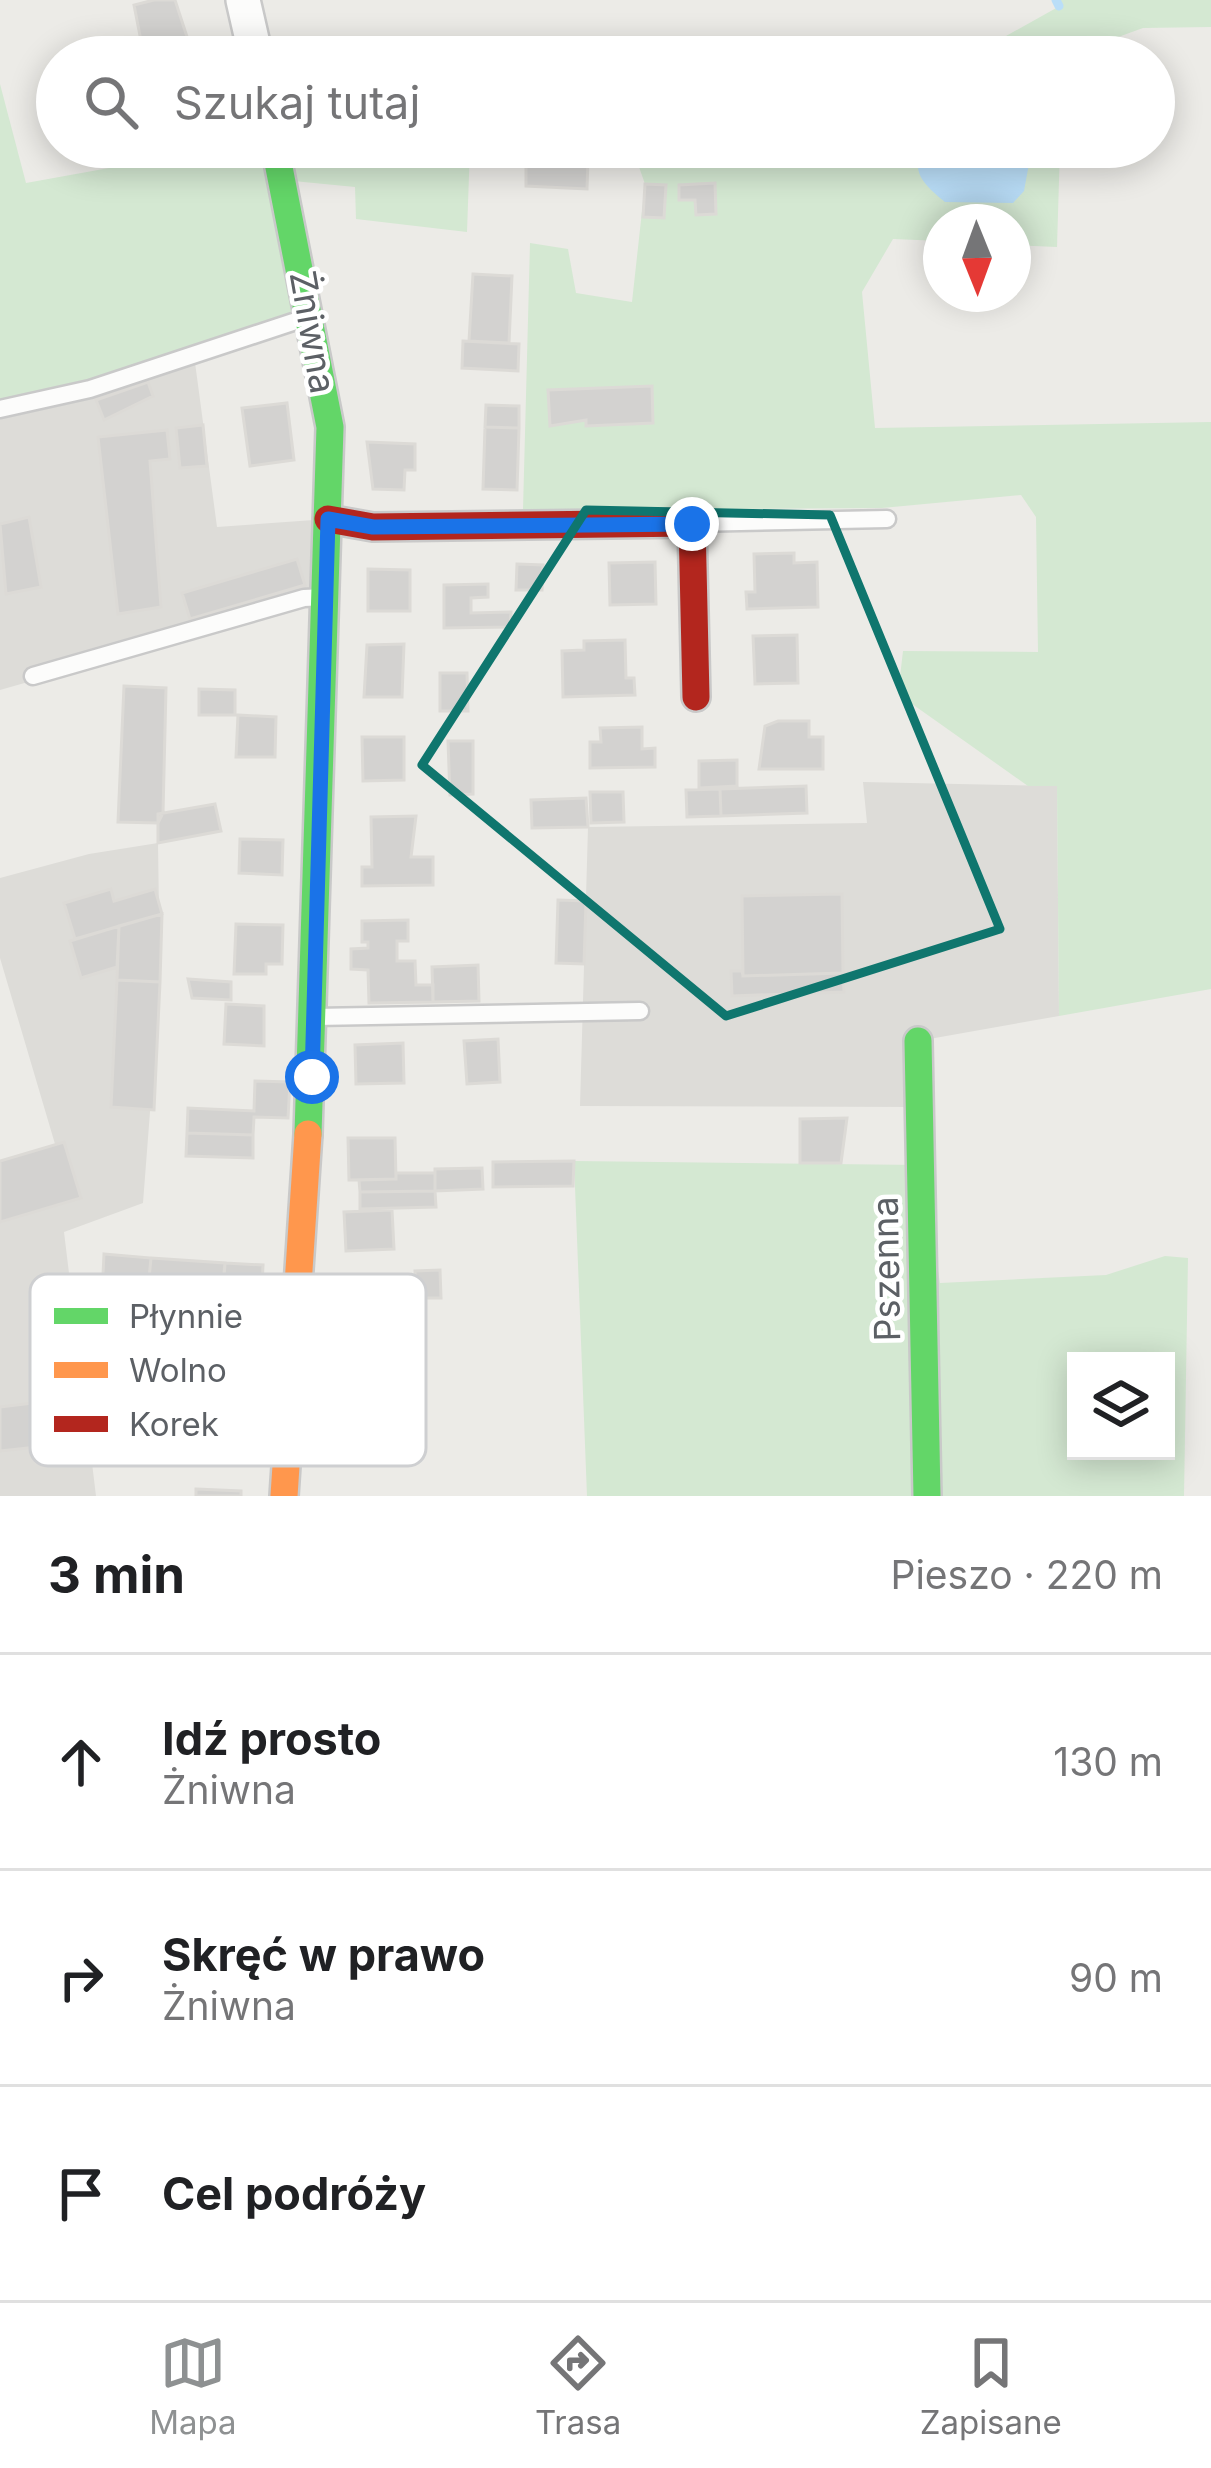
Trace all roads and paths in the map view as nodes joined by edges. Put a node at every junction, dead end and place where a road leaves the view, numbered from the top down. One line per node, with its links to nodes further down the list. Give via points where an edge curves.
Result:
1 (243, 0): 2 (street)
2 (251, 36)
3 (280, 168): 4 (street, Żniwna)
4 (312, 316): 5 (lane); 6 (street, Żniwna, via 330,427)
5 (0, 410)
6 (328, 519): 8 (street, via 373,527); 9 (street, Żniwna)
7 (887, 519): 8 (lane)
8 (692, 524): 11 (street)
9 (326, 596): 10 (lane); 13 (street, Żniwna)
10 (33, 676)
11 (696, 697)
12 (640, 1011): 13 (lane)
13 (314, 1017): 15 (street, Żniwna)
14 (918, 1041): 18 (street, Pszenna)
15 (298, 1274)
16 (286, 1466): 17 (street, Żniwna)
17 (284, 1496)
18 (927, 1496)

